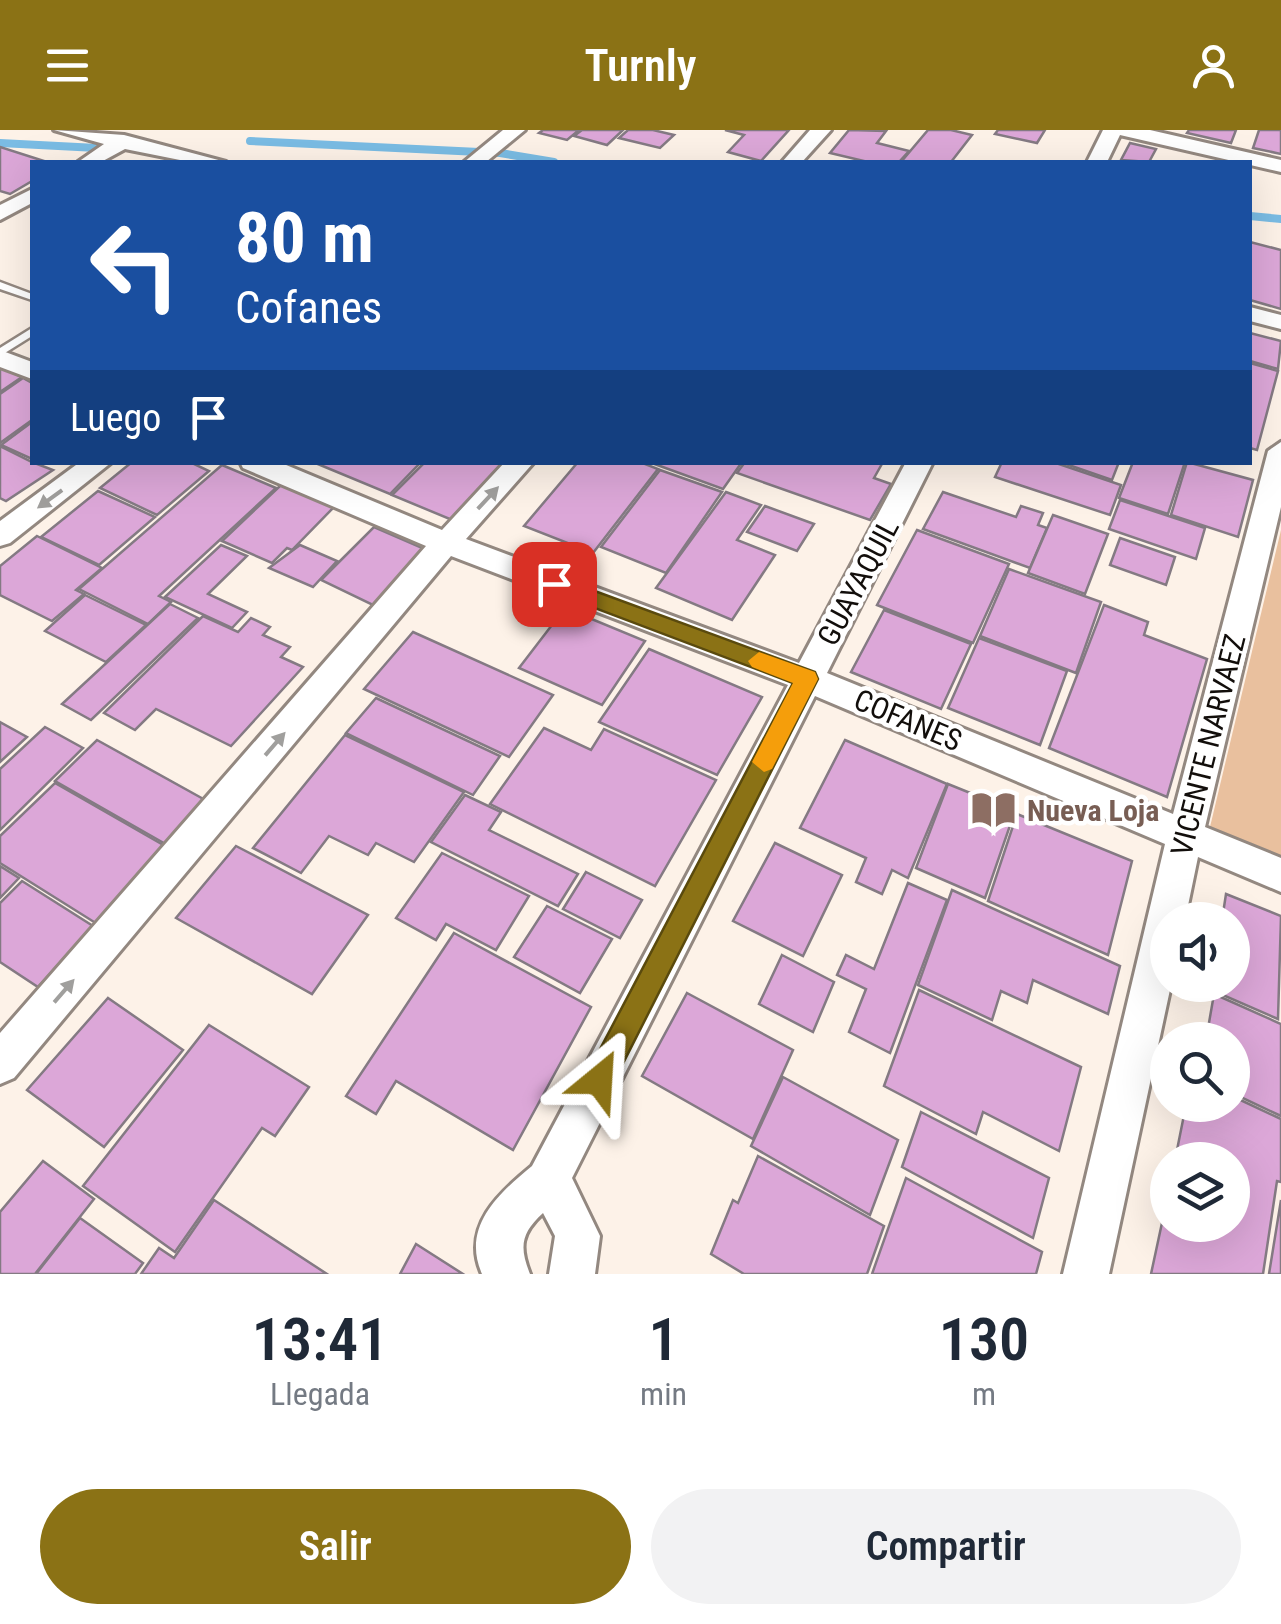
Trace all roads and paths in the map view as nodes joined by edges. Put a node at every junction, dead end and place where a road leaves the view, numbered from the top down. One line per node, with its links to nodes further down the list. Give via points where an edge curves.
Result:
1 (64, 130): 6 (street)
2 (821, 130): 10 (street)
3 (1114, 130): 11 (street)
4 (1125, 130): 12 (street)
5 (510, 135): 9 (street)
6 (124, 141): 7 (street); 8 (street)
7 (91, 160)
8 (207, 160)
9 (477, 160)
10 (794, 160)
11 (1098, 160)
12 (1281, 166)
13 (30, 195): 14 (street)
14 (0, 214)
15 (0, 285): 16 (lane)
16 (30, 296)
17 (1252, 315): 18 (street)
18 (1281, 322)
19 (30, 332): 20 (lane)
20 (0, 355): 21 (street)
21 (30, 370)
22 (1272, 462): 30 (street, VICENTE NARVAEZ)
23 (96, 465): 27 (street, one-way to 27)
24 (260, 465): 28 (street, COFANES)
25 (518, 465): 28 (street, one-way to 25)
26 (918, 465): 29 (street, GUAYAQUIL)
27 (0, 536)
28 (446, 543): 29 (street, COFANES); 32 (street, one-way to 28)
29 (807, 679): 30 (street, COFANES); 33 (street, GUAYAQUIL)
30 (1185, 836): 31 (street, COFANES); 36 (street, VICENTE NARVAEZ)
31 (1281, 875)
32 (5, 1051)
33 (547, 1181): 34 (street, GUAYAQUIL, via 506,1216 497,1256); 35 (street, via 575,1219 581,1256)
34 (507, 1274)
35 (572, 1274)
36 (1086, 1274)

